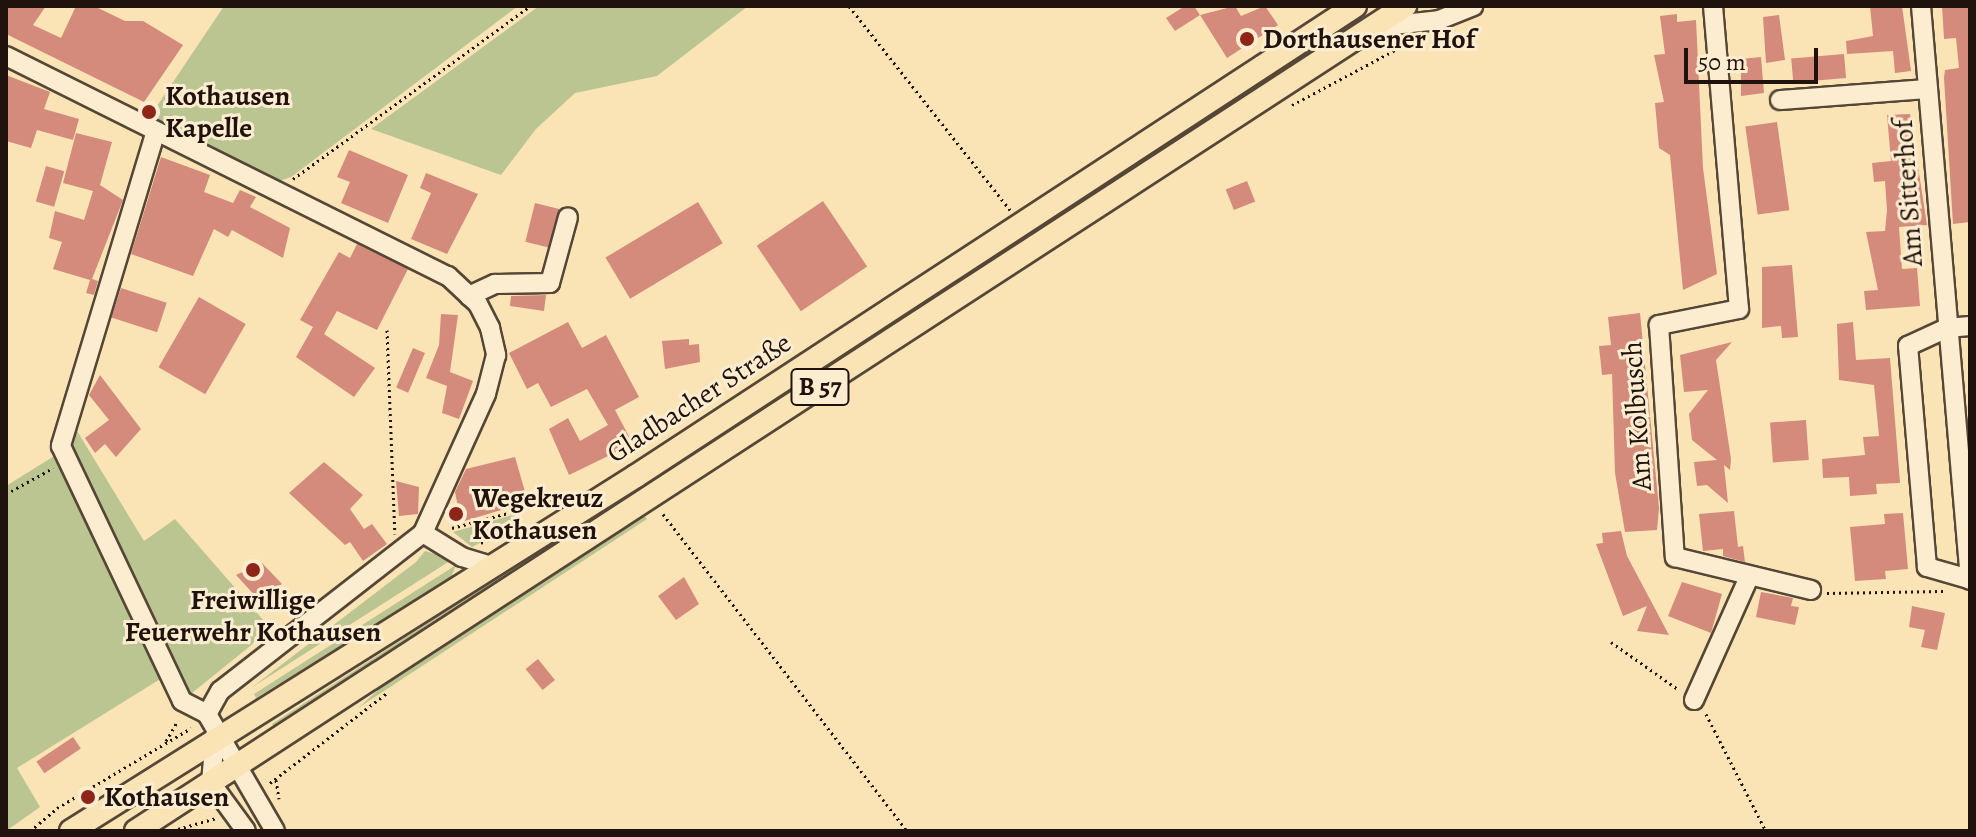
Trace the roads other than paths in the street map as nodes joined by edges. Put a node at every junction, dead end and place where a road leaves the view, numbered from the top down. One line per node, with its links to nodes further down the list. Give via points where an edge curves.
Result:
1 (1355, 6): 16 (main road, Gladbacher Straße / B 57)
2 (1405, 6): 6 (main road, Gladbacher Straße / B 57)
3 (1473, 6): 6 (street, via 1439,20)
4 (1713, 6): 17 (street, Am Kolbusch, via 1739,309 1659,325 1675,557)
5 (1921, 6): 8 (street, Am Sitterhof)
6 (1372, 28): 22 (main road, Gladbacher Straße / B 57)
7 (6, 56): 10 (street)
8 (1928, 89): 9 (street); 14 (street, Am Sitterhof)
9 (1780, 100)
10 (155, 134): 12 (street, via 448,276); 21 (street, via 65,423 64,462 187,705)
11 (568, 217): 12 (street, via 550,283 495,284)
12 (469, 296): 15 (street, via 490,328 496,355 486,394)
13 (1970, 326): 14 (street)
14 (1947, 328): 18 (street, Am Sitterhof); 18 (street, via 1908,346 1927,567)
15 (422, 536): 16 (street); 21 (street, via 220,691)
16 (492, 566): 21 (main road, Gladbacher Straße / B 57)
17 (1749, 577): 19 (street, Am Kolbusch); 20 (street)
18 (1965, 583)
19 (1811, 590)
20 (1694, 700)
21 (210, 723): 22 (street); 23 (street); 24 (main road, Gladbacher Straße / B 57)
22 (234, 768): 23 (main road, Gladbacher Straße / B 57); 27 (street)
23 (211, 783): 25 (main road, Gladbacher Straße / B 57); 26 (street)
24 (71, 831)
25 (136, 831)
26 (246, 831)
27 (275, 831)

